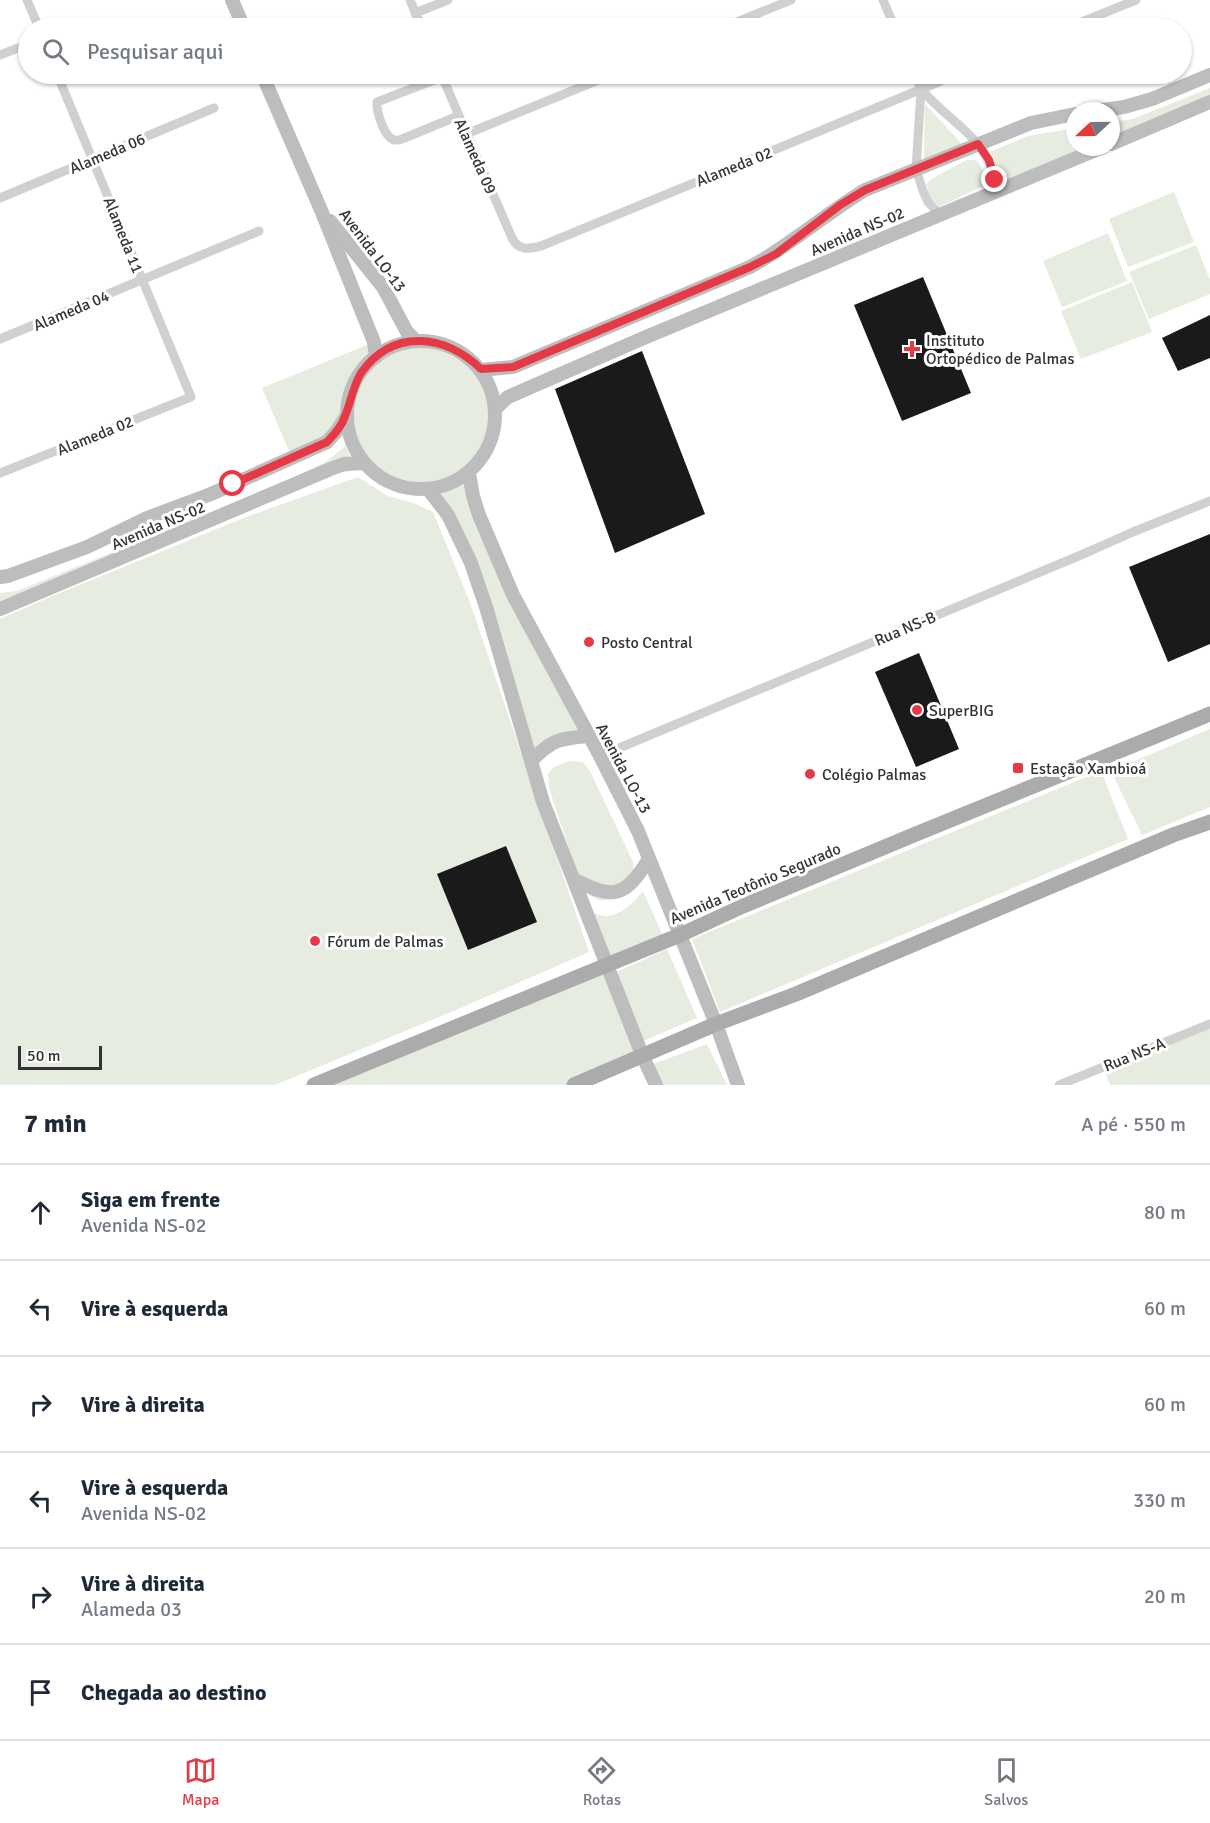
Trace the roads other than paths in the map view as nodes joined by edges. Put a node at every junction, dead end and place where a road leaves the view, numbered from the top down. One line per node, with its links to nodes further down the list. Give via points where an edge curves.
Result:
1 (27, 0): 9 (street)
2 (232, 0): 10 (street)
3 (410, 0): 8 (street)
4 (448, 0): 8 (street)
5 (791, 0): 12 (street)
6 (883, 0): 13 (street)
7 (1136, 0): 14 (street)
8 (415, 13): 11 (street)
9 (35, 18)
10 (240, 18)
11 (417, 18)
12 (747, 18)
13 (891, 18)
14 (1092, 18)
15 (18, 48): 16 (street)
16 (0, 55)
17 (1210, 75): 18 (street)
18 (1192, 82)
19 (61, 84): 37 (street, Alameda 11)
20 (266, 84): 41 (street, Avenida LO-13)
21 (420, 84): 31 (street, via 377,102 380,119 392,139 402,139)
22 (445, 84): 31 (street, Alameda 09)
23 (588, 84): 33 (street)
24 (919, 84): 27 (street)
25 (933, 84): 27 (street, Alameda 02)
26 (1188, 84): 30 (street)
27 (921, 89): 35 (street); 38 (street); 44 (street, Alameda 02, via 541,246 522,249)
28 (1210, 102): 34 (street)
29 (214, 108): 37 (street, Alameda 06)
30 (1120, 108)
31 (458, 116): 33 (street, Alameda 09)
32 (1066, 116): 35 (street, Avenida NS-02, via 1031,123)
33 (466, 134): 44 (street, Alameda 09)
34 (1120, 140)
35 (978, 144): 38 (street, Avenida NS-02); 39 (street, via 993,169)
36 (1082, 156): 39 (street, Avenida NS-02)
37 (93, 159): 40 (street, Alameda 06); 45 (street, Alameda 11)
38 (916, 169): 42 (street, via 928,202); 49 (street, Avenida NS-02, via 865,190 776,254 750,267 513,367)
39 (995, 193): 42 (street, Avenida NS-02)
40 (0, 198)
41 (321, 210): 47 (street, Avenida LO-13, via 383,286 407,332); 48 (street, Avenida LO-13, via 374,342)
42 (940, 215): 51 (street, Avenida NS-02, via 645,337 508,397)
43 (260, 231): 45 (street, Alameda 04)
44 (512, 238)
45 (142, 280): 46 (street, Alameda 04); 50 (street, Alameda 11)
46 (0, 339)
47 (416, 341): 48 (street, via 395,346); 49 (street, via 450,346)
48 (376, 357): 52 (street, via 361,374)
49 (481, 369): 51 (street)
50 (191, 397): 55 (street, Alameda 02)
51 (495, 409): 54 (street, via 495,432 490,445)
52 (345, 418): 53 (street, via 347,433); 58 (street, Avenida NS-02, via 327,442 87,547)
53 (363, 463): 56 (street, via 391,483); 59 (street, Avenida NS-02, via 333,468)
54 (469, 472): 56 (street); 61 (street, Avenida LO-13, via 479,515 513,595)
55 (0, 473)
56 (428, 489): 63 (street, via 448,515 471,563)
57 (1210, 501): 62 (street, Rua NS-B)
58 (0, 577)
59 (0, 609)
60 (1210, 714): 67 (main road, Avenida Teotônio Segurado, via 883,847)
61 (588, 736): 62 (street, Avenida LO-13); 63 (street, via 547,745)
62 (600, 756): 65 (street, Avenida LO-13)
63 (532, 760): 66 (street, via 543,801)
64 (1210, 822): 69 (main road)
65 (649, 859): 66 (street, via 637,878 612,894); 67 (street, Avenida LO-13)
66 (575, 880): 68 (street)
67 (680, 935): 68 (main road, Avenida Teotônio Segurado); 69 (street, Avenida LO-13)
68 (607, 964): 71 (street); 72 (main road, Avenida Teotônio Segurado)
69 (716, 1024): 71 (main road); 75 (street, Avenida LO-13)
70 (1210, 1024): 76 (street, Rua NS-A)
71 (643, 1057): 73 (main road); 74 (street)
72 (314, 1085)
73 (574, 1085)
74 (656, 1085)
75 (738, 1085)
76 (1059, 1085)

